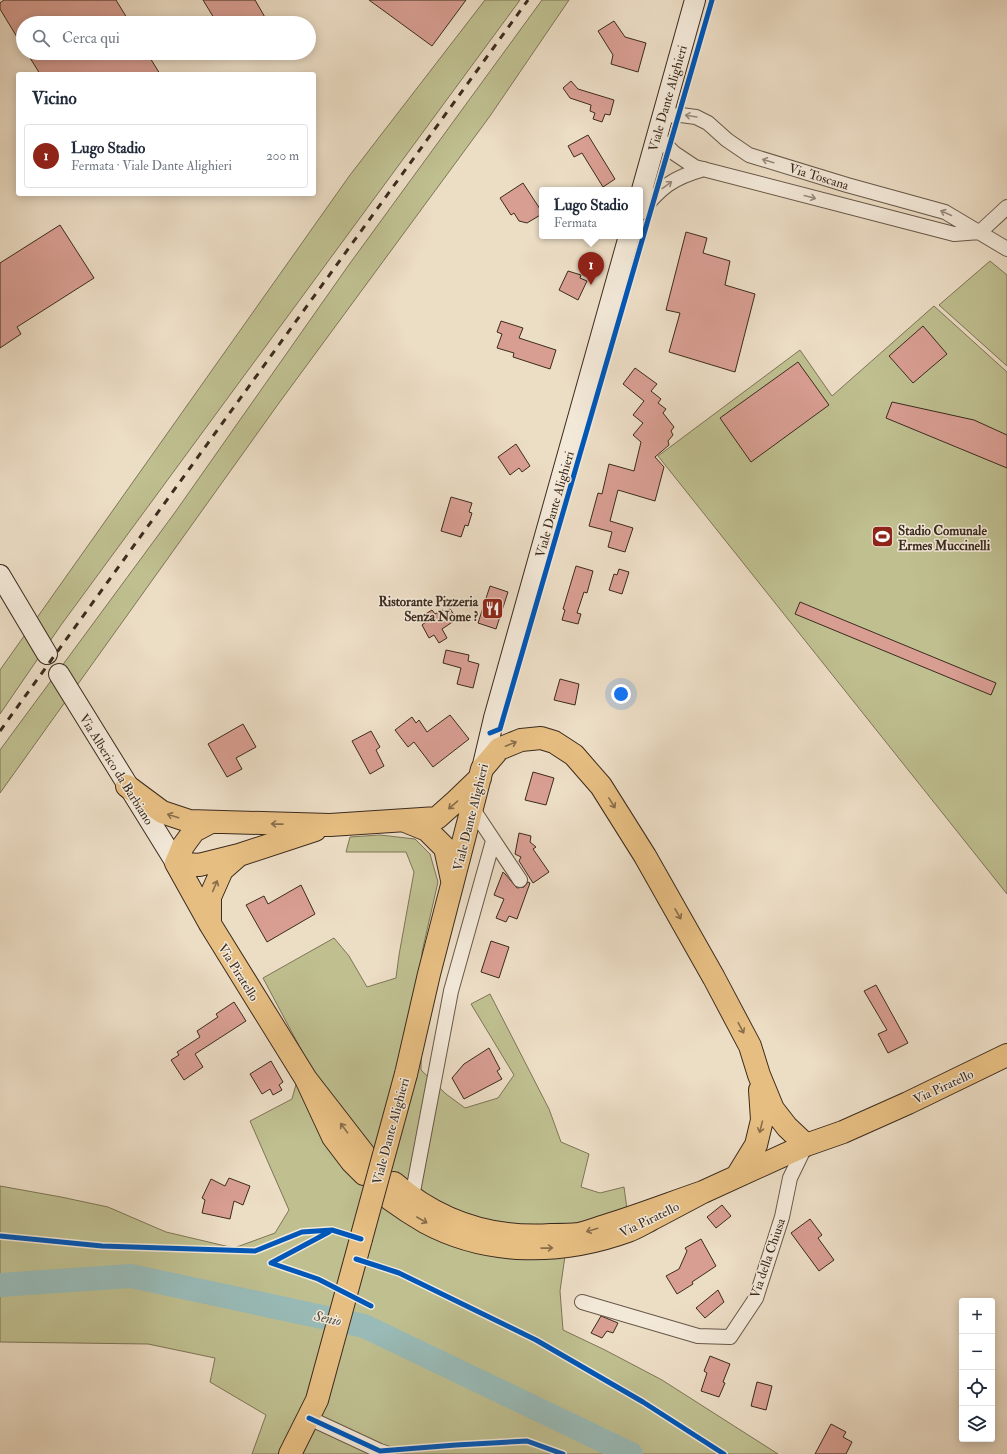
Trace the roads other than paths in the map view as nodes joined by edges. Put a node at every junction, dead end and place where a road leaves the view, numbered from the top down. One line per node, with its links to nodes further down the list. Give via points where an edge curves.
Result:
1 (695, 0): 2 (street, Viale Dante Alighieri)
2 (662, 116): 3 (street, Viale Dante Alighieri); 8 (street, Via Toscana, one-way to 2, via 945,212 749,155 708,123 696,117)
3 (657, 136): 4 (street, Via Toscana, via 674,154 695,167); 5 (street, Viale Dante Alighieri)
4 (704, 169): 7 (street, one-way to 4, via 672,181); 8 (street, Via Toscana, one-way to 8, via 954,234)
5 (643, 187)
6 (1007, 207): 8 (street)
7 (643, 209)
8 (980, 232): 10 (street, Via Toscana)
9 (628, 239): 14 (street, Viale Dante Alighieri, via 494,718)
10 (1007, 249)
11 (0, 575): 12 (street)
12 (47, 654)
13 (59, 674): 15 (street, Via Alberico da Barbiano)
14 (481, 773): 16 (main road, Viale Dante Alighieri); 17 (main road, one-way to 17, via 456,802 437,818); 27 (main road, one-way to 27, via 498,749 521,740 541,738 554,742 574,755 601,786 649,863 750,1046)
15 (127, 786): 18 (main road, one-way to 15, via 189,821 162,812); 22 (street, Via Alberico da Barbiano)
16 (472, 808): 20 (street); 24 (main road, Viale Dante Alighieri)
17 (404, 821): 19 (main road); 24 (main road, via 427,830 445,848)
18 (211, 822): 19 (main road, one-way to 18); 22 (main road, via 194,831 183,846)
19 (330, 825): 21 (main road)
20 (493, 841): 23 (street); 32 (street, via 451,991)
21 (239, 855): 22 (main road, via 199,865); 25 (main road, one-way to 21, via 210,898 222,870)
22 (176, 863): 25 (main road, Via Piratello)
23 (520, 880)
24 (453, 884): 34 (main road, Viale Dante Alighieri, bridge, via 406,1074)
25 (210, 924): 29 (main road, Via Piratello, via 306,1079)
26 (1007, 1055): 28 (main road, Via Piratello, via 908,1103 843,1132)
27 (759, 1075): 28 (main road, via 773,1109); 30 (main road, one-way to 30, via 762,1120 756,1145)
28 (806, 1145): 30 (main road, Via Piratello); 33 (street, Via della Chiusa, via 790,1178 782,1217 756,1298 730,1337 698,1336)
29 (366, 1167)
30 (737, 1176): 31 (main road, Via Piratello)
31 (703, 1192): 32 (main road, Via Piratello, one-way to 32, via 578,1234 538,1236 508,1235 475,1228 427,1208); 32 (main road, Via Piratello, one-way to 31, via 392,1191 426,1222 482,1244 522,1249 589,1243 629,1231)
32 (412, 1197)
33 (582, 1302)
34 (313, 1409): 35 (main road, Viale Dante Alighieri); 36 (street, via 380,1451)
35 (290, 1454)
36 (389, 1454)

